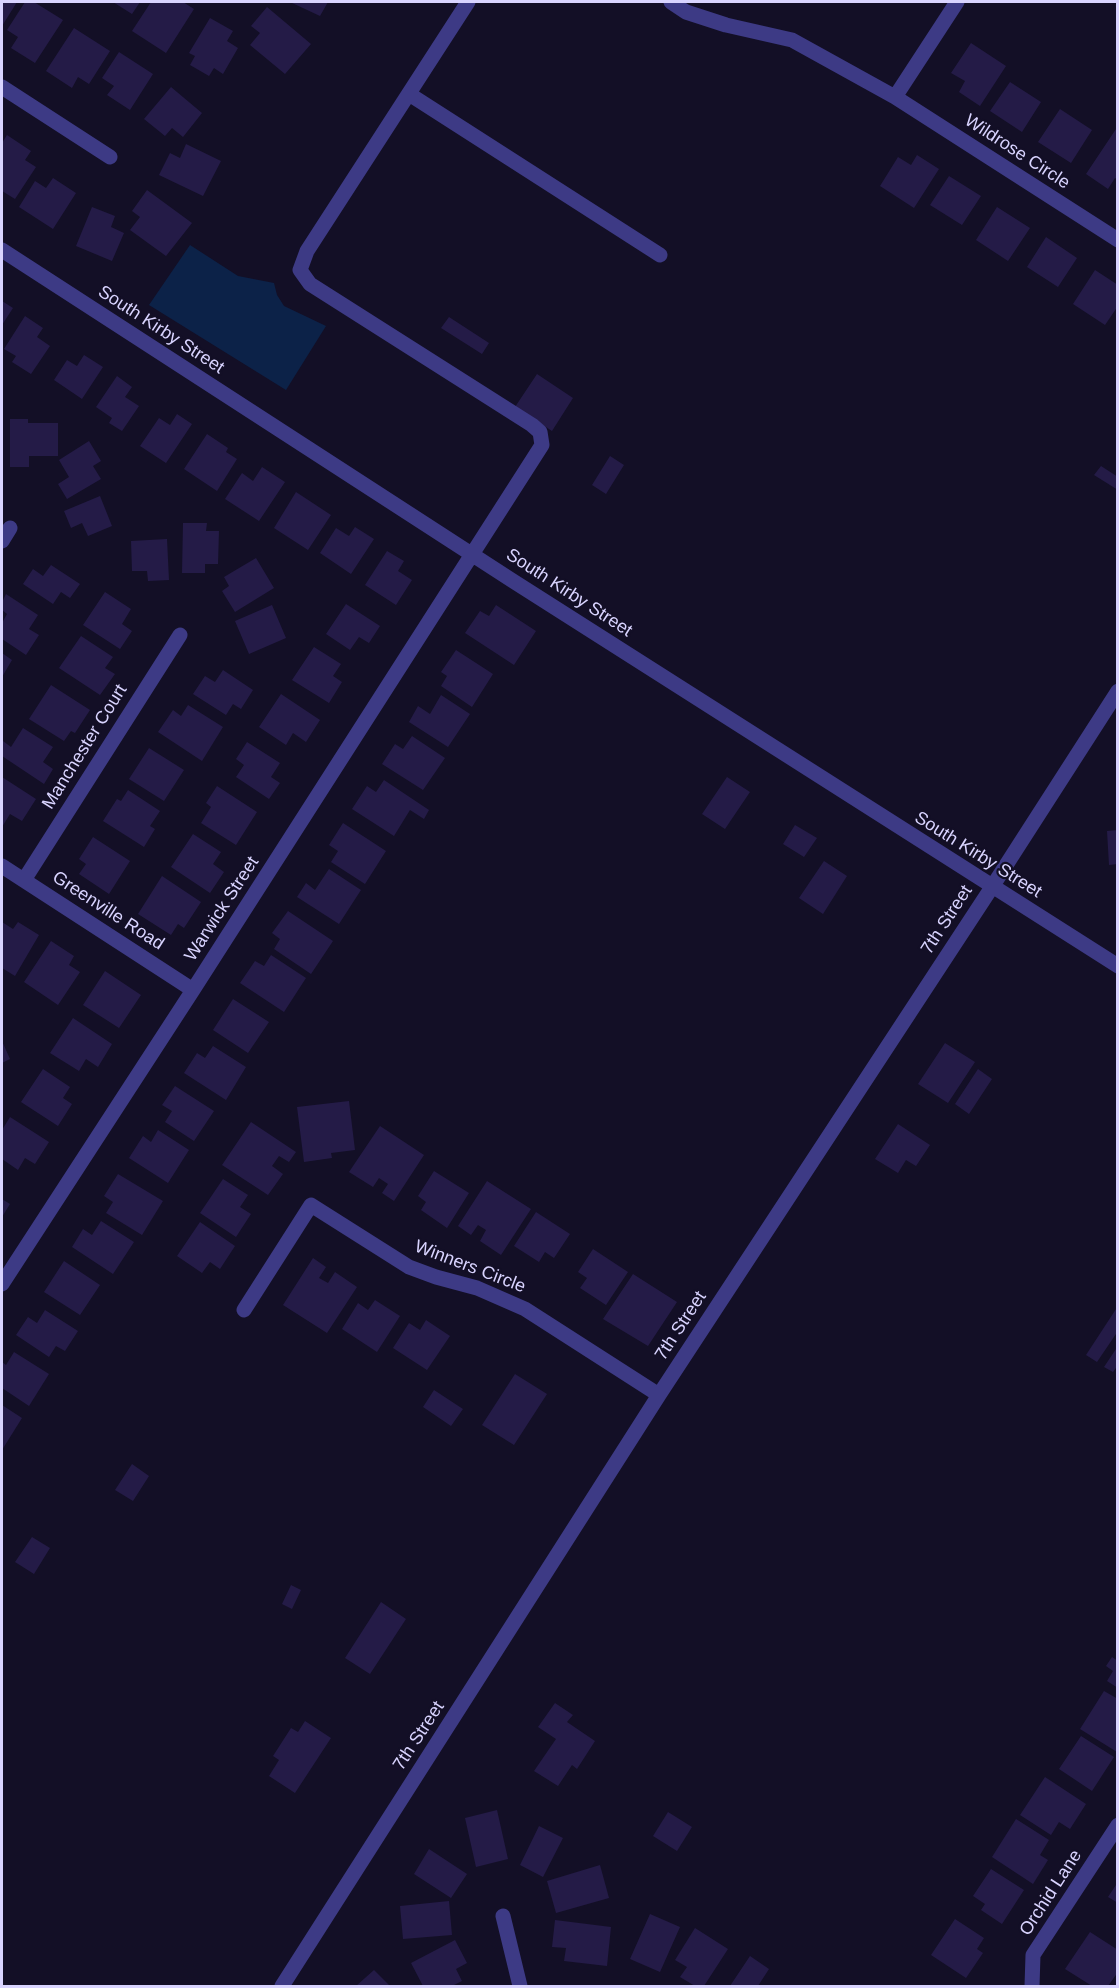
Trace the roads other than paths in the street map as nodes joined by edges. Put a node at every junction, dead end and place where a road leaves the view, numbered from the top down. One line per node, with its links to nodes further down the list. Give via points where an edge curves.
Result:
1 (468, 2): 5 (street)
2 (671, 2): 6 (street, Wildrose Circle, via 686,12 726,25 792,40)
3 (957, 2): 6 (street)
4 (2, 87): 7 (street)
5 (409, 94): 10 (street); 13 (street, Warwick Street, via 307,251 300,270 310,284 540,432 542,445)
6 (896, 97): 8 (street, Wildrose Circle)
7 (110, 157)
8 (1118, 240)
9 (2, 250): 13 (street, South Kirby Street)
10 (660, 255)
11 (10, 528): 12 (street)
12 (2, 542)
13 (473, 555): 18 (street, South Kirby Street); 20 (street, Warwick Street)
14 (180, 635): 17 (street, Manchester Court)
15 (1118, 691): 18 (street, 7th Street)
16 (2, 866): 17 (street, Greenville Road)
17 (24, 880): 20 (street, Greenville Road)
18 (992, 887): 19 (street, South Kirby Street); 23 (street, 7th Street)
19 (1118, 966)
20 (193, 990): 21 (street, Warwick Street)
21 (2, 1284)
22 (244, 1310): 23 (street, Winners Circle, via 310,1205 409,1266 477,1288 525,1309)
23 (658, 1395): 26 (street, 7th Street)
24 (1118, 1825): 28 (street, Orchid Lane, via 1033,1955)
25 (503, 1916): 27 (street)
26 (282, 1986)
27 (520, 1986)
28 (1032, 1986)

